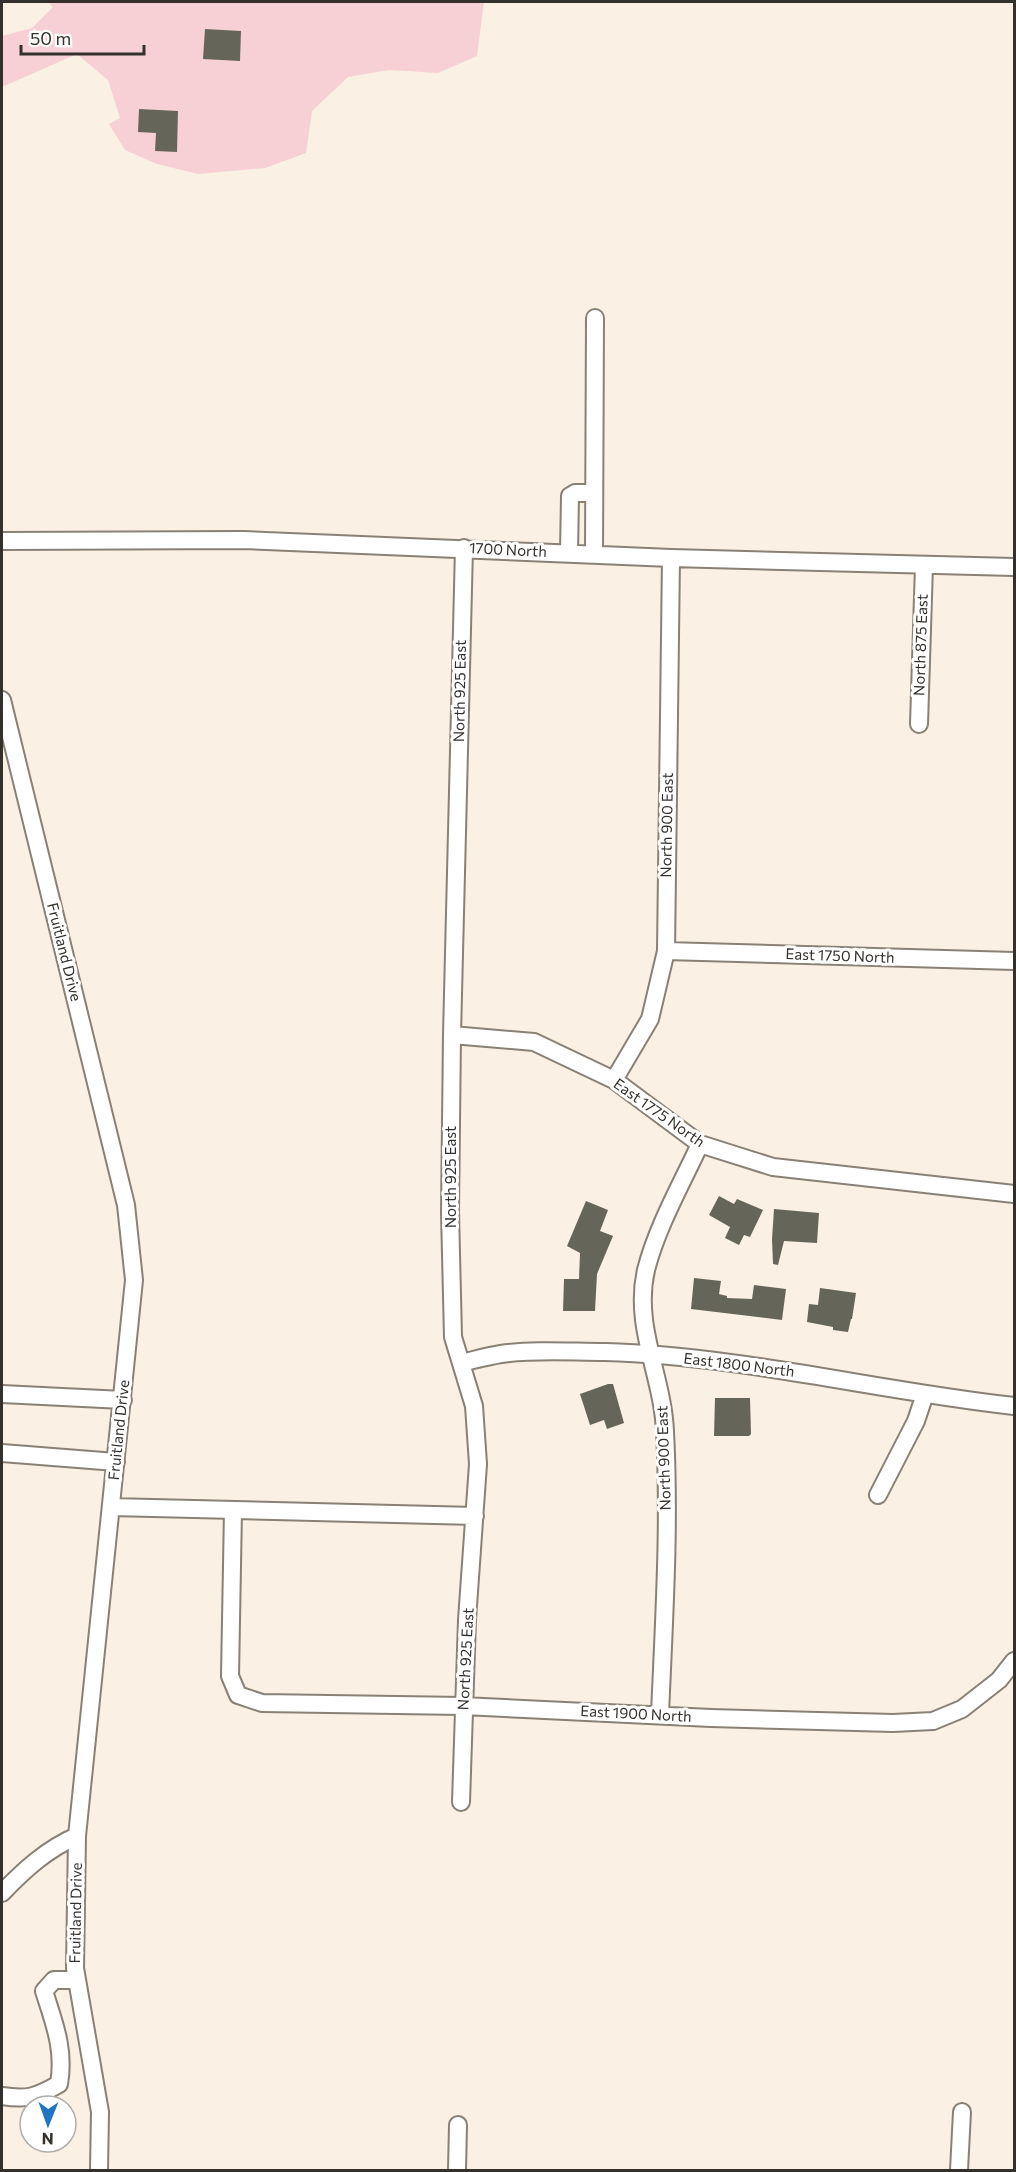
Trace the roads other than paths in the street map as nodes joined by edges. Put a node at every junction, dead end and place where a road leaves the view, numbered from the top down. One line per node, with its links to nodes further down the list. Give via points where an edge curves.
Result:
1 (596, 318): 2 (street)
2 (594, 493): 5 (street, via 570,496); 6 (street)
3 (2, 541): 4 (street, 1700 North, via 244,540)
4 (464, 548): 5 (street, 1700 North); 14 (street, North 925 East)
5 (569, 553): 6 (street, 1700 North)
6 (594, 554): 7 (street, 1700 North)
7 (671, 558): 8 (street, 1700 North); 12 (street, North 900 East)
8 (924, 565): 9 (street, 1700 North); 11 (street, North 875 East)
9 (1014, 567)
10 (2, 700): 22 (street, Fruitland Drive, via 126,1205 134,1280)
11 (919, 724)
12 (666, 951): 13 (street, East 1750 North); 15 (street, North 900 East, via 651,1019)
13 (1014, 961)
14 (452, 1035): 15 (street, East 1775 North, via 534,1042); 19 (street, North 925 East, via 453,1338)
15 (614, 1080): 16 (street, East 1775 North)
16 (700, 1144): 17 (street, East 1775 North, via 773,1167); 18 (street, North 900 East, via 646,1272 643,1323)
17 (1014, 1194)
18 (650, 1354): 19 (street, East 1800 North, via 555,1351 503,1354); 21 (street, East 1800 North, via 780,1369); 32 (street, North 900 East, via 661,1389 665,1430 667,1520)
19 (461, 1363): 29 (street, North 925 East, via 474,1406 478,1464)
20 (2, 1394): 22 (street)
21 (925, 1394): 23 (street, East 1800 North); 26 (street, via 916,1421)
22 (123, 1401): 25 (street, Fruitland Drive)
23 (1014, 1406)
24 (2, 1453): 25 (street)
25 (116, 1462): 27 (street, Fruitland Drive)
26 (878, 1496)
27 (111, 1507): 28 (street); 34 (street, Fruitland Drive)
28 (232, 1510): 29 (street); 31 (street, East 1900 North, via 231,1676 238,1695 262,1703)
29 (475, 1516): 31 (street, North 925 East)
30 (1014, 1661): 32 (street, East 1900 North, via 999,1680 962,1709 933,1721 893,1724)
31 (463, 1706): 32 (street, East 1900 North); 33 (street, North 925 East)
32 (660, 1714)
33 (461, 1802)
34 (77, 1836): 35 (street, via 24,1869); 36 (street, Fruitland Drive)
35 (2, 1893)
36 (77, 1980): 37 (street, via 54,1980 44,1991 62,2063 59,2084 38,2096); 40 (street, Fruitland Drive, via 100,2112)
37 (2, 2096)
38 (962, 2112): 42 (street)
39 (458, 2125): 41 (street)
40 (99, 2170)
41 (457, 2170)
42 (959, 2170)

